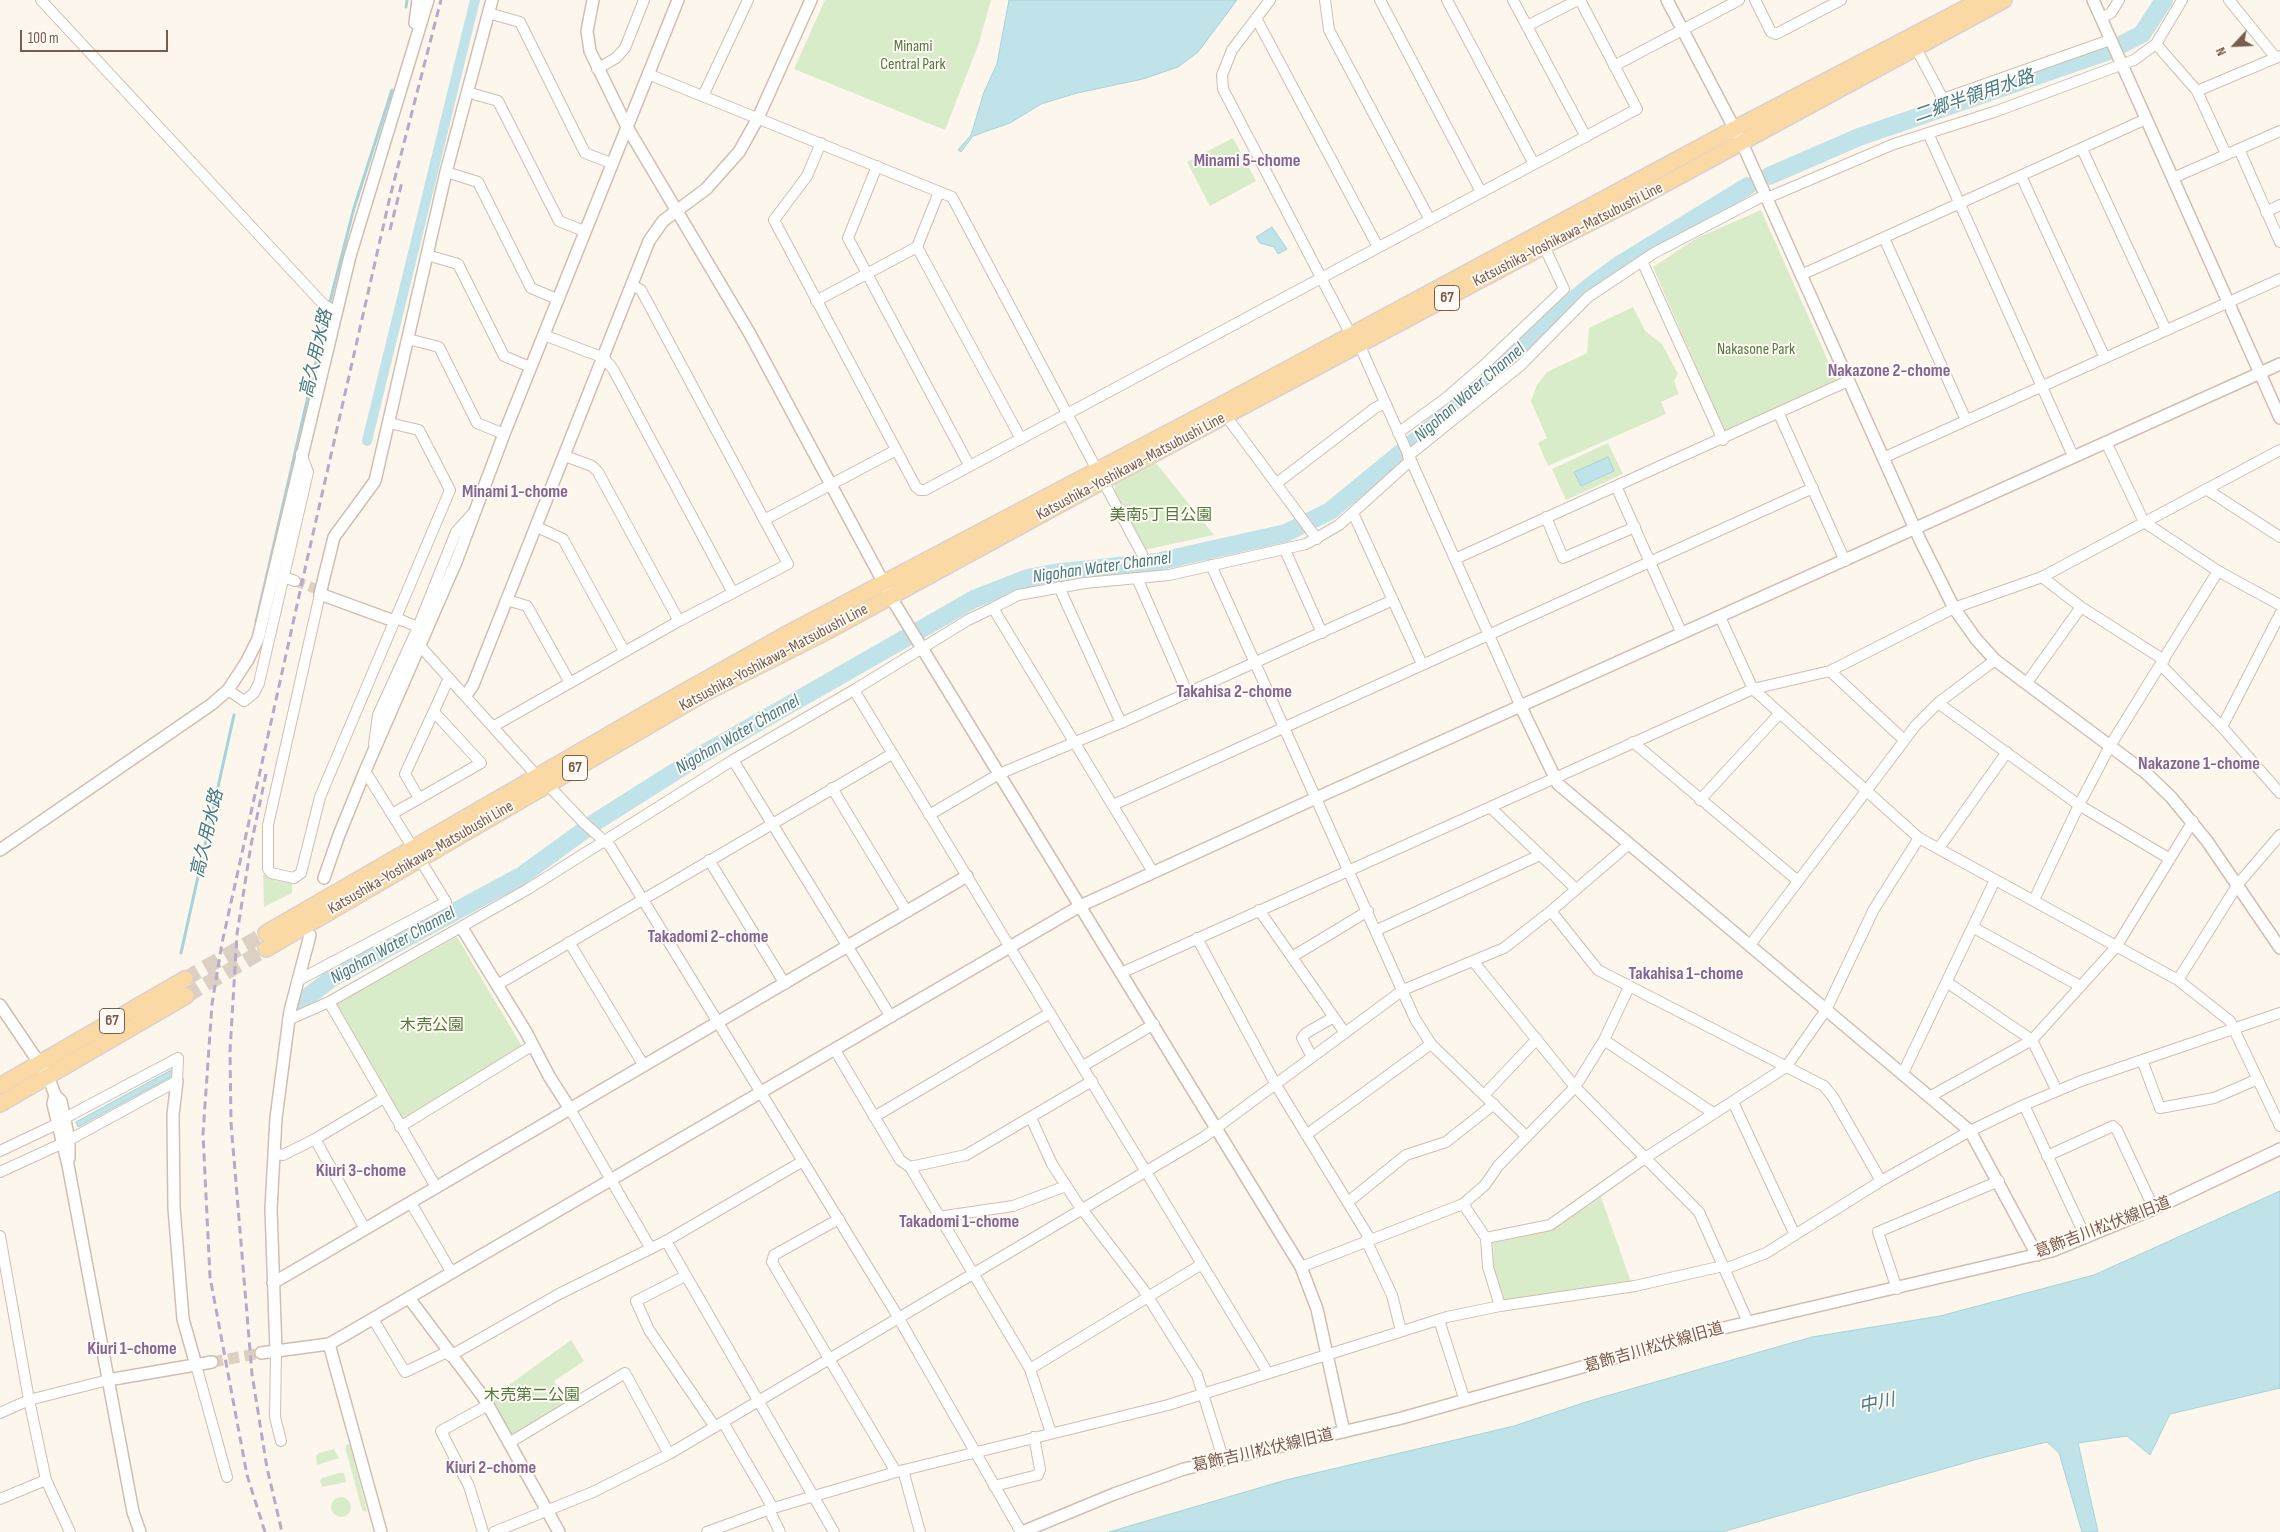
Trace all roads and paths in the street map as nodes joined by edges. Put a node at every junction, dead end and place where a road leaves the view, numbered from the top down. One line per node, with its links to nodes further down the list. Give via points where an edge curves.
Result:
1 (41, 0): 86 (street)
2 (418, 0): 35 (street)
3 (428, 0): 35 (street)
4 (492, 0): 27 (street)
5 (593, 0): 39 (street, via 587,31)
6 (644, 0): 39 (street, via 625,48 616,58)
7 (678, 0): 40 (street)
8 (748, 0): 43 (street)
9 (811, 0): 44 (street)
10 (1270, 0): 28 (street)
11 (1325, 0): 69 (street, via 1329,30)
12 (1380, 0): 63 (street)
13 (1446, 0): 57 (street)
14 (1513, 0): 30 (street)
15 (1579, 0): 30 (street); 38 (street)
16 (1667, 0): 31 (street)
17 (1740, 0): 31 (street)
18 (1755, 0): 26 (street, via 1771,32 1776,34)
19 (1841, 0): 26 (street)
20 (1981, 0): 47 (main road, Katsushika-Yoshikawa-Matsubushi Line / 67)
21 (2004, 0): 34 (main road, Katsushika-Yoshikawa-Matsubushi Line / 67)
22 (2093, 0): 29 (street)
23 (2119, 0): 29 (street, via 2111,13)
24 (2182, 0): 33 (street)
25 (2229, 0): 36 (street)
26 (1824, 4)
27 (488, 14): 42 (street); 56 (street, via 520,22 585,153)
28 (1256, 18): 75 (street); 80 (street, via 1224,66 1223,89)
29 (2101, 18): 32 (street)
30 (1527, 26): 50 (street)
31 (1683, 30): 38 (street); 47 (street)
32 (2111, 42): 34 (street, via 1943,99); 37 (street)
33 (2156, 44): 37 (street, via 2134,60); 41 (street)
34 (1916, 48): 52 (main road, Katsushika-Yoshikawa-Matsubushi Line / 67)
35 (411, 54): 86 (street)
36 (2278, 57): 41 (street)
37 (2120, 60): 45 (street); 49 (street, via 1997,111)
38 (1614, 66): 50 (street, via 1637,109)
39 (597, 69): 46 (street)
40 (648, 74): 43 (street); 46 (street)
41 (2197, 91): 55 (street)
42 (467, 92): 59 (street); 70 (street, via 498,100 559,221)
43 (703, 96): 44 (street)
44 (758, 118): 51 (street); 67 (street, via 739,152 723,172 706,190)
45 (2146, 119): 53 (street); 61 (street)
46 (627, 127): 56 (street); 67 (street)
47 (1734, 128): 52 (street); 90 (main road, Katsushika-Yoshikawa-Matsubushi Line / 67)
48 (2280, 131): 54 (street)
49 (1928, 133): 64 (street); 65 (street)
50 (1586, 137): 57 (street)
51 (821, 143): 58 (street); 84 (street, via 807,176 774,220)
52 (1742, 143): 64 (street); 73 (main road, Katsushika-Yoshikawa-Matsubushi Line / 67)
53 (2082, 149): 60 (street); 87 (street)
54 (2239, 149): 55 (street); 68 (street)
55 (2226, 154): 61 (street)
56 (611, 163): 70 (street)
57 (1534, 164): 63 (street)
58 (877, 166): 62 (street); 78 (street, via 848,238)
59 (446, 172): 76 (street); 83 (street, via 478,182 531,288)
60 (2021, 176): 65 (street); 92 (street)
61 (2173, 178): 85 (street)
62 (939, 192): 74 (street); 99 (street, via 952,197 956,203)
63 (1481, 192): 69 (street)
64 (1766, 197): 77 (street, via 1683,237); 79 (street)
65 (1960, 203): 71 (street); 97 (street)
66 (2280, 205): 68 (street)
67 (677, 211): 82 (street, via 655,231); 120 (street, via 750,334)
68 (2266, 212): 72 (street)
69 (1430, 220): 75 (street)
70 (584, 231): 83 (street)
71 (1884, 238): 79 (street); 103 (street)
72 (2280, 242)
73 (1544, 246): 90 (main road, Katsushika-Yoshikawa-Matsubushi Line / 67); 106 (street, via 1564,289 1484,366)
74 (917, 247): 78 (street); 107 (street)
75 (1378, 247): 80 (street)
76 (427, 255): 89 (street); 94 (street, via 458,264 504,356)
77 (1642, 261): 108 (street); 116 (street, via 1588,297 1521,365)
78 (867, 274): 84 (street); 117 (street)
79 (1801, 275): 96 (street)
80 (1321, 277): 90 (street); 99 (street)
81 (2280, 279): 85 (street)
82 (632, 285): 91 (street); 127 (street, via 641,290)
83 (557, 299): 88 (street)
84 (816, 300): 110 (street)
85 (2228, 302): 87 (street); 95 (street)
86 (330, 309): 112 (street)
87 (2166, 330): 92 (street)
88 (544, 335): 91 (street); 94 (street)
89 (408, 339): 104 (street); 105 (street, via 439,347 478,424)
90 (1355, 340): 98 (street); 101 (main road, Katsushika-Yoshikawa-Matsubushi Line / 67); 118 (main road, Katsushika-Yoshikawa-Matsubushi Line / 67)
91 (604, 358): 113 (street); 147 (street, via 613,369)
92 (2105, 358): 97 (street)
93 (2280, 364): 95 (street)
94 (530, 367): 105 (street)
95 (2260, 373): 102 (street); 109 (street)
96 (1848, 381): 100 (street); 115 (street)
97 (2042, 386): 103 (street); 114 (street)
98 (1385, 403): 106 (street); 119 (street)
99 (1068, 412): 107 (street); 118 (street)
100 (1779, 414): 108 (street); 122 (street)
101 (1226, 416): 118 (main road, Katsushika-Yoshikawa-Matsubushi Line / 67); 119 (street)
102 (2280, 418)
103 (1966, 420): 115 (street)
104 (389, 423): 148 (street, via 375,481 334,537); 157 (street, via 419,430 450,490)
105 (504, 434): 124 (street)
106 (1399, 436): 116 (street)
107 (1021, 439): 117 (street)
108 (1723, 440): 121 (street)
109 (2106, 442): 114 (street); 128 (street)
110 (896, 450): 117 (street, via 920,490); 120 (street)
111 (2280, 450): 123 (street)
112 (301, 454): 141 (street, via 308,472); 175 (street, via 258,639 248,661)
113 (565, 456): 129 (street); 158 (street, via 592,466 598,472)
114 (2073, 456): 131 (street)
115 (1883, 458): 131 (street)
116 (1409, 459): 125 (street); 136 (street)
117 (970, 465)
118 (1100, 475): 135 (street); 146 (main road, Katsushika-Yoshikawa-Matsubushi Line / 67)
119 (1277, 483): 133 (street)
120 (829, 485): 127 (street); 146 (street)
121 (1616, 486): 126 (street); 130 (street)
122 (1813, 488): 137 (street); 138 (street)
123 (2206, 490): 128 (street); 132 (street)
124 (478, 508): 159 (street, via 456,532); 163 (street)
125 (1353, 513): 133 (street); 150 (street)
126 (1546, 518): 130 (street, via 1564,558); 136 (street)
127 (764, 520): 147 (street, via 788,564)
128 (2144, 522): 140 (street); 142 (street)
129 (536, 527): 149 (street); 165 (street, via 563,539)
130 (1634, 527): 138 (street)
131 (1915, 528): 137 (street); 154 (street)
132 (2280, 537)
133 (1317, 539): 134 (street)
134 (1285, 550): 139 (street); 160 (street)
135 (1142, 554)
136 (1455, 559): 161 (street)
137 (1846, 561): 156 (street)
138 (1650, 562): 161 (street); 162 (street)
139 (1211, 565): 143 (street, via 1169,575); 167 (street)
140 (2218, 571): 151 (street); 168 (street)
141 (284, 577): 144 (street); 175 (street, via 259,683 254,693 244,701)
142 (2042, 577): 152 (street); 154 (street)
143 (1137, 578): 145 (street); 177 (street)
144 (296, 581)
145 (1060, 587): 153 (street, via 1018,596); 183 (street)
146 (886, 590): 164 (street); 198 (main road, Katsushika-Yoshikawa-Matsubushi Line / 67, via 705,693)
147 (733, 593): 158 (street)
148 (320, 594): 157 (street); 157 (street, via 268,824 267,865 271,873 294,878 301,873 320,798)
149 (507, 600): 172 (street, via 527,606); 178 (street, via 474,684)
150 (1393, 600): 160 (street); 169 (street)
151 (2280, 605)
152 (2081, 607): 168 (street); 173 (street)
153 (993, 608): 164 (street); 189 (street)
154 (1954, 608): 166 (street); 170 (street)
155 (2280, 614): 186 (street)
156 (1720, 617): 162 (street); 174 (street)
157 (398, 620): 159 (street)
158 (679, 621): 165 (street)
159 (418, 627): 193 (street, via 378,715)
160 (1322, 633): 167 (street)
161 (1489, 634): 169 (street); 180 (street)
162 (1682, 634): 180 (street)
163 (420, 646): 171 (street); 193 (street)
164 (920, 646): 176 (street); 196 (street)
165 (624, 652): 172 (street)
166 (1996, 660): 173 (street); 179 (street)
167 (1255, 663): 177 (street); 185 (street)
168 (2162, 663): 186 (street); 190 (street)
169 (1422, 664): 185 (street)
170 (1830, 671): 174 (street); 187 (street)
171 (450, 678): 178 (street); 181 (street)
172 (570, 683): 184 (street)
173 (2026, 684): 190 (street)
174 (1753, 689): 182 (street); 188 (street)
175 (228, 690): 217 (street)
176 (854, 690): 192 (street); 194 (street)
177 (1187, 692): 183 (street)
178 (466, 695): 184 (street)
179 (1938, 703): 187 (street); 191 (street)
180 (1521, 707): 197 (street); 203 (street)
181 (434, 712): 202 (street, via 405,774); 202 (street, via 481,763)
182 (1780, 713): 200 (street); 204 (street)
183 (1121, 723): 189 (street)
184 (494, 726): 198 (street)
185 (1284, 727): 203 (street); 205 (street)
186 (2222, 727): 201 (street)
187 (1904, 740): 200 (street)
188 (1633, 742): 197 (street); 204 (street)
189 (1075, 743): 196 (street); 205 (street)
190 (2110, 746): 206 (street); 210 (street, via 2160,786)
191 (2007, 752): 206 (street); 216 (street)
192 (892, 754): 199 (street); 209 (street)
193 (373, 755): 195 (street)
194 (733, 760): 211 (street); 213 (street)
195 (365, 771): 208 (street); 225 (street)
196 (999, 774): 209 (street); 232 (street)
197 (1553, 778): 207 (street); 215 (street)
198 (542, 780): 213 (street); 218 (main road, Katsushika-Yoshikawa-Matsubushi Line / 67)
199 (832, 788): 211 (street); 236 (street)
200 (1866, 791): 214 (street); 227 (street)
201 (2280, 793)
202 (419, 798): 208 (street)
203 (1316, 798): 222 (street); 223 (street)
204 (1700, 800): 227 (street)
205 (1113, 805): 223 (street)
206 (2079, 805): 220 (street); 231 (street)
207 (1490, 807): 219 (street); 222 (street)
208 (392, 814): 218 (street)
209 (929, 815): 224 (street)
210 (2193, 822): 220 (street); 228 (street)
211 (772, 823): 221 (street); 244 (street)
212 (2280, 835): 228 (street)
213 (601, 838): 230 (street, via 610,846); 237 (street)
214 (1920, 838): 216 (street); 265 (street, via 1874,909)
215 (1629, 844): 229 (street); 246 (street)
216 (1939, 848): 226 (street)
217 (0, 850)
218 (416, 853): 240 (main road, Katsushika-Yoshikawa-Matsubushi Line / 67); 249 (main road, Katsushika-Yoshikawa-Matsubushi Line / 67); 255 (street, via 446,902)
219 (1540, 855): 229 (street); 239 (street)
220 (2170, 859): 247 (street)
221 (709, 860): 230 (street); 257 (street)
222 (1348, 870): 233 (street); 234 (street)
223 (1153, 872): 232 (street)
224 (967, 876): 236 (street); 245 (street)
225 (324, 878)
226 (1995, 880): 231 (street); 238 (street)
227 (1798, 881): 246 (street)
228 (2238, 884): 248 (street); 254 (street)
229 (1576, 889): 235 (street)
230 (642, 899): 243 (street); 271 (street)
231 (2034, 900): 247 (street)
232 (1080, 906): 245 (street); 252 (street)
233 (1259, 910): 242 (street); 250 (street)
234 (1368, 911): 239 (street); 250 (street)
235 (1551, 911): 251 (street, via 1504,948); 260 (street, via 1598,970)
236 (907, 912): 244 (street)
237 (462, 928): 258 (street); 263 (street)
238 (1974, 928): 256 (street); 259 (street)
239 (1377, 930): 261 (street)
240 (266, 933)
241 (310, 935): 255 (street)
242 (1197, 938): 252 (street); 291 (street)
243 (569, 942): 258 (street); 283 (street)
244 (848, 946): 257 (street); 268 (street)
245 (1009, 946): 266 (street); 268 (street)
246 (1750, 946): 265 (street)
247 (2116, 947): 254 (street); 259 (street)
248 (2280, 948)
249 (266, 949)
250 (1292, 957): 269 (street)
251 (1473, 961): 261 (street); 275 (street)
252 (1121, 973): 272 (street)
253 (185, 979): 286 (main road, 67)
254 (2178, 980): 273 (street)
255 (297, 981): 270 (street)
256 (1948, 983): 277 (street); 287 (street)
257 (785, 984): 271 (street)
258 (496, 985): 279 (street)
259 (2080, 986): 277 (street)
260 (1628, 987): 276 (street); 285 (street)
261 (1403, 990): 274 (street); 278 (street, via 1415,1019)
262 (186, 996): 286 (main road, 67)
263 (329, 1002): 270 (street); 298 (street)
264 (0, 1005): 286 (street)
265 (1826, 1010): 285 (street); 287 (street)
266 (1050, 1013): 284 (street); 305 (street)
267 (2280, 1013): 273 (street)
268 (891, 1017): 280 (street)
269 (1334, 1017): 274 (street); 281 (street, via 1302,1038)
270 (288, 1020): 318 (street, via 276,1118)
271 (718, 1022): 283 (street); 295 (street)
272 (1154, 1024): 284 (street); 310 (street)
273 (2235, 1028): 282 (street); 288 (street)
274 (1345, 1033): 281 (street)
275 (1537, 1039): 293 (street); 296 (street)
276 (1604, 1040): 293 (street); 304 (street)
277 (2032, 1040): 294 (street); 297 (street)
278 (1431, 1044): 296 (street); 312 (street)
279 (533, 1045): 303 (street); 309 (street)
280 (835, 1050): 295 (street); 305 (street)
281 (1312, 1057): 291 (street)
282 (2142, 1060): 288 (street, via 2160,1108 2214,1098); 294 (street)
283 (644, 1066): 303 (street)
284 (1083, 1066): 290 (street)
285 (1786, 1067): 299 (street); 326 (street, via 1824,1086)
286 (43, 1070): 292 (main road, 67); 300 (main road, 67); 307 (street, via 61,1101)
287 (1903, 1073): 297 (street)
288 (2258, 1079): 308 (street)
289 (176, 1080): 307 (street, via 178,1058); 315 (street); 369 (street, via 174,1208 183,1320)
290 (1092, 1081): 306 (street); 324 (street)
291 (1276, 1085): 310 (street); 312 (street)
292 (0, 1086)
293 (1575, 1087): 313 (street); 320 (street)
294 (2057, 1091): 302 (street)
295 (760, 1093): 321 (street); 325 (street)
296 (1484, 1095): 301 (street)
297 (1931, 1096): 311 (street)
298 (384, 1098): 309 (street); 314 (street)
299 (1733, 1102): 304 (street); 338 (street)
300 (0, 1104)
301 (1494, 1104): 313 (street); 330 (street, via 1446,1142 1406,1155)
302 (2024, 1106): 311 (street); 319 (street)
303 (570, 1109): 325 (street); 329 (street)
304 (1713, 1113): 320 (street)
305 (874, 1117): 322 (street, via 900,1160)
306 (1031, 1118): 322 (street, via 966,1155); 328 (street)
307 (61, 1121): 315 (street); 317 (street)
308 (2280, 1126)
309 (400, 1127): 329 (street)
310 (1216, 1129): 324 (street); 347 (street)
311 (1970, 1131): 326 (street); 327 (street)
312 (1306, 1135): 330 (street)
313 (1527, 1137): 332 (street, via 1498,1166 1485,1185)
314 (315, 1139): 318 (street, via 283,1155); 337 (street)
315 (65, 1142): 323 (street); 372 (street)
316 (2280, 1149): 334 (street, 葛飾吉川松伏線旧道)
317 (0, 1151)
318 (276, 1154): 352 (street, via 271,1209)
319 (2047, 1156): 334 (street, via 2113,1126); 341 (street)
320 (1645, 1158): 340 (street, via 1550,1225); 348 (street, via 1699,1212)
321 (803, 1161): 336 (street); 343 (street)
322 (910, 1167): 335 (street)
323 (0, 1172)
324 (1147, 1172): 333 (street); 346 (street)
325 (612, 1179): 344 (street); 349 (street)
326 (1881, 1181): 338 (street)
327 (1999, 1181): 345 (street); 353 (street, via 1878,1232)
328 (1066, 1186): 333 (street); 335 (street, via 1013,1206)
329 (436, 1188): 331 (street)
330 (1348, 1202): 342 (street)
331 (411, 1203): 337 (street); 349 (street)
332 (1463, 1204): 340 (street); 342 (street)
333 (1082, 1209): 350 (street); 354 (street)
334 (2154, 1210): 341 (street, 葛飾吉川松伏線旧道)
335 (938, 1217): 350 (street)
336 (839, 1219): 357 (street); 367 (street, via 774,1255 772,1262)
337 (365, 1229): 352 (street)
338 (1795, 1235): 348 (street, via 1766,1252)
339 (0, 1236): 374 (street)
340 (1486, 1238): 356 (street, via 1488,1267)
341 (2086, 1238): 345 (street, 葛飾吉川松伏線旧道)
342 (1368, 1239): 347 (street); 361 (street, via 1392,1295)
343 (666, 1241): 344 (street); 351 (street)
344 (651, 1249): 365 (street, via 559,1294)
345 (2037, 1255): 353 (street, 葛飾吉川松伏線旧道)
346 (1202, 1264): 354 (street); 371 (street)
347 (1301, 1267): 366 (street, via 1317,1309)
348 (1724, 1267): 356 (street, via 1635,1286); 360 (street)
349 (452, 1273): 355 (street)
350 (973, 1273): 357 (street); 370 (street)
351 (685, 1276): 375 (street); 379 (street, via 636,1301 659,1345)
352 (273, 1284): 363 (street)
353 (1898, 1289): 360 (street, 葛飾吉川松伏線旧道)
354 (1148, 1297): 370 (street); 373 (street, via 1197,1375)
355 (409, 1298): 358 (street); 365 (street)
356 (1500, 1306): 359 (street)
357 (899, 1318): 367 (street); 385 (street)
358 (374, 1320): 362 (street); 365 (street, via 405,1372)
359 (1438, 1320): 361 (street); 376 (street)
360 (1748, 1322): 376 (street, 葛飾吉川松伏線旧道)
361 (1401, 1331): 366 (street)
362 (328, 1344): 363 (street); 398 (street)
363 (276, 1352): 364 (street); 383 (street, via 275,1417)
364 (261, 1353)
365 (449, 1354): 377 (street)
366 (1327, 1354): 371 (street); 380 (street)
367 (829, 1359): 375 (street); 388 (street)
368 (212, 1362): 369 (street)
369 (196, 1365): 372 (street); 389 (street)
370 (1030, 1370): 381 (street)
371 (1268, 1373): 373 (street)
372 (108, 1380): 374 (street); 397 (street, via 133,1512)
373 (1203, 1394): 381 (street); 387 (street)
374 (29, 1400): 378 (street); 390 (street)
375 (760, 1400): 379 (street); 392 (street)
376 (1465, 1401): 380 (street, 葛飾吉川松伏線旧道)
377 (488, 1405): 384 (street); 399 (street, via 441,1431 468,1486)
378 (0, 1412)
379 (719, 1424): 386 (street); 394 (street, via 770,1503)
380 (1344, 1432): 387 (street, 葛飾吉川松伏線旧道)
381 (1051, 1433): 382 (street)
382 (1034, 1437): 385 (street); 391 (street, via 1040,1469 1038,1475)
383 (281, 1441)
384 (509, 1443): 386 (street, via 625,1374); 395 (street)
385 (976, 1452): 388 (street); 391 (street)
386 (669, 1454): 395 (street, via 593,1492)
387 (1223, 1458): 406 (street, 葛飾吉川松伏線旧道, via 1151,1480)
388 (899, 1471): 392 (street); 405 (street)
389 (227, 1477)
390 (46, 1480): 393 (street); 396 (street)
391 (994, 1486): 406 (street)
392 (813, 1495): 394 (street); 404 (street)
393 (0, 1499)
394 (770, 1509): 402 (street); 403 (street)
395 (547, 1510): 400 (street); 401 (street)
396 (70, 1532)
397 (140, 1532)
398 (380, 1532)
399 (483, 1532)
400 (494, 1532)
401 (559, 1532)
402 (707, 1532)
403 (780, 1532)
404 (834, 1532)
405 (920, 1532)
406 (1022, 1532)

